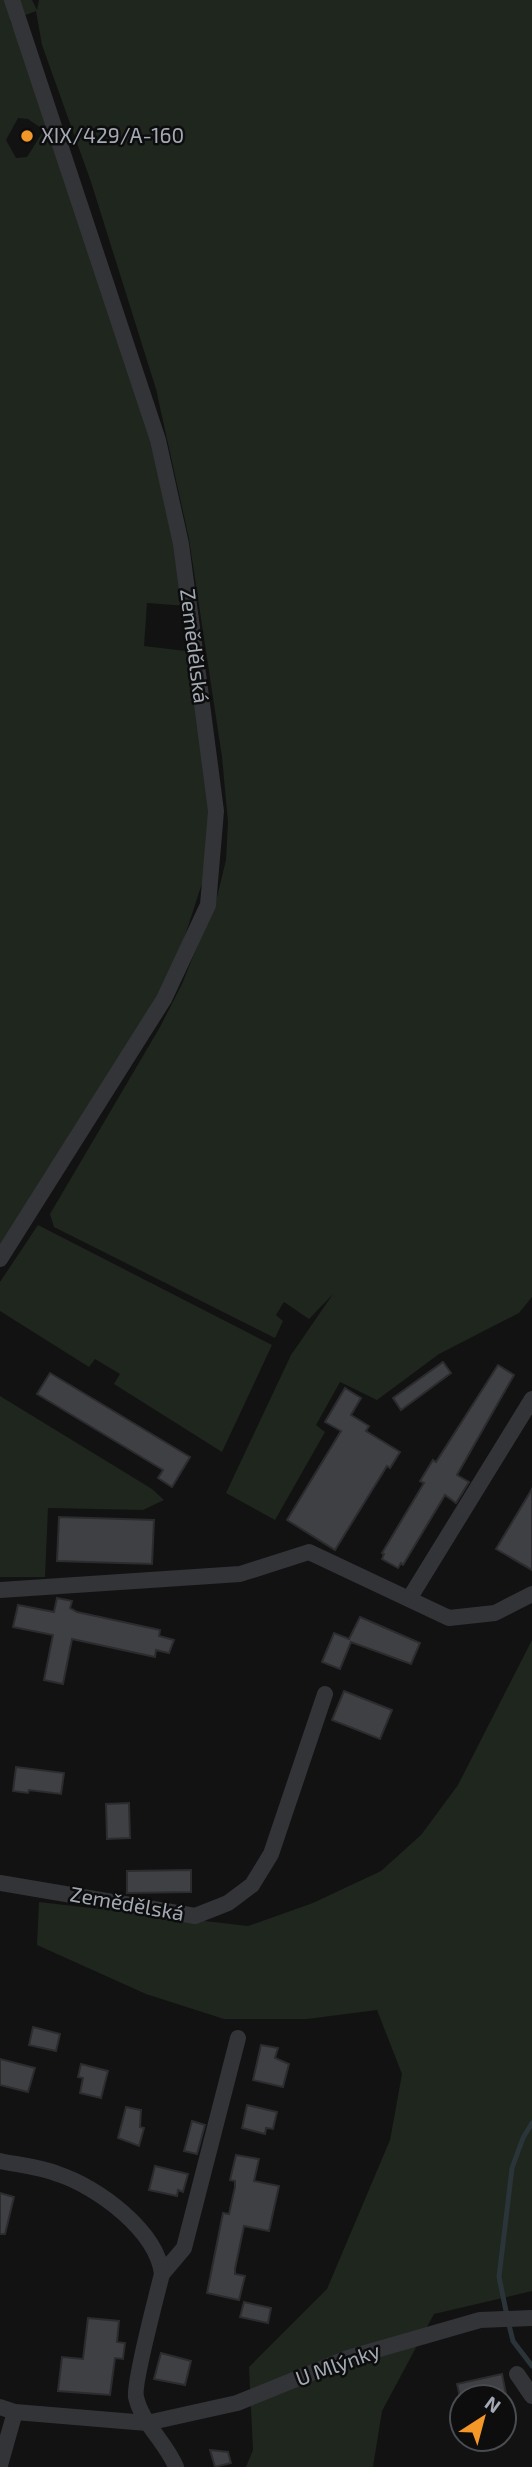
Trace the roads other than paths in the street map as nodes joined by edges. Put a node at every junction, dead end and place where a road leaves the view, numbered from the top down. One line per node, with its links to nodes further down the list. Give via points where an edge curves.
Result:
1 (12, 0): 2 (street, Zemědělská, via 158,440 181,544 216,811 208,905 164,999)
2 (0, 1259)
3 (532, 1399): 6 (street)
4 (0, 1590): 6 (street, via 240,1574 309,1552)
5 (532, 1594): 6 (street, via 495,1612 449,1618)
6 (409, 1599)
7 (325, 1694): 8 (street, Zemědělská, via 271,1854 252,1885 228,1903 195,1916)
8 (0, 1883)
9 (237, 2038): 11 (street, via 184,2248)
10 (0, 2161): 11 (street, via 57,2173 93,2190 141,2230 160,2257)
11 (162, 2274): 16 (street, via 135,2394)
12 (532, 2318): 16 (street, U Mlýnky, via 480,2320 348,2358 237,2403)
13 (517, 2374): 14 (street)
14 (532, 2396)
15 (7, 2410): 16 (street, U Mlýnky); 17 (street)
16 (146, 2423): 18 (street, via 169,2450)
17 (0, 2465)
18 (176, 2467)

